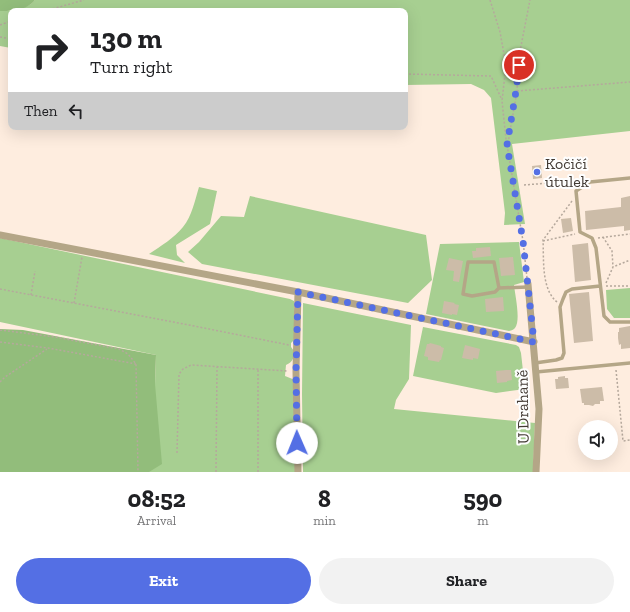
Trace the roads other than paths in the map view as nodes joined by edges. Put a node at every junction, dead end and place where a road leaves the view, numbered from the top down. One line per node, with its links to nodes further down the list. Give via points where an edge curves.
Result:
1 (630, 178): 4 (lane, via 590,182 577,193 580,232 592,238 596,248)
2 (0, 235): 6 (street)
3 (528, 285): 5 (lane); 8 (street, U Drahaně)
4 (600, 286): 7 (lane, via 604,316 610,322); 9 (lane, via 566,292 560,305 564,353 562,358)
5 (499, 288): 5 (lane, via 494,262 468,262 462,294 472,296 495,292)
6 (298, 292): 8 (street); 12 (street)
7 (630, 322)
8 (534, 342): 9 (street, U Drahaně)
9 (535, 363): 11 (street, U Drahaně)
10 (630, 363): 11 (lane)
11 (536, 372): 13 (street, U Drahaně, via 539,409)
12 (298, 472)
13 (536, 472)

